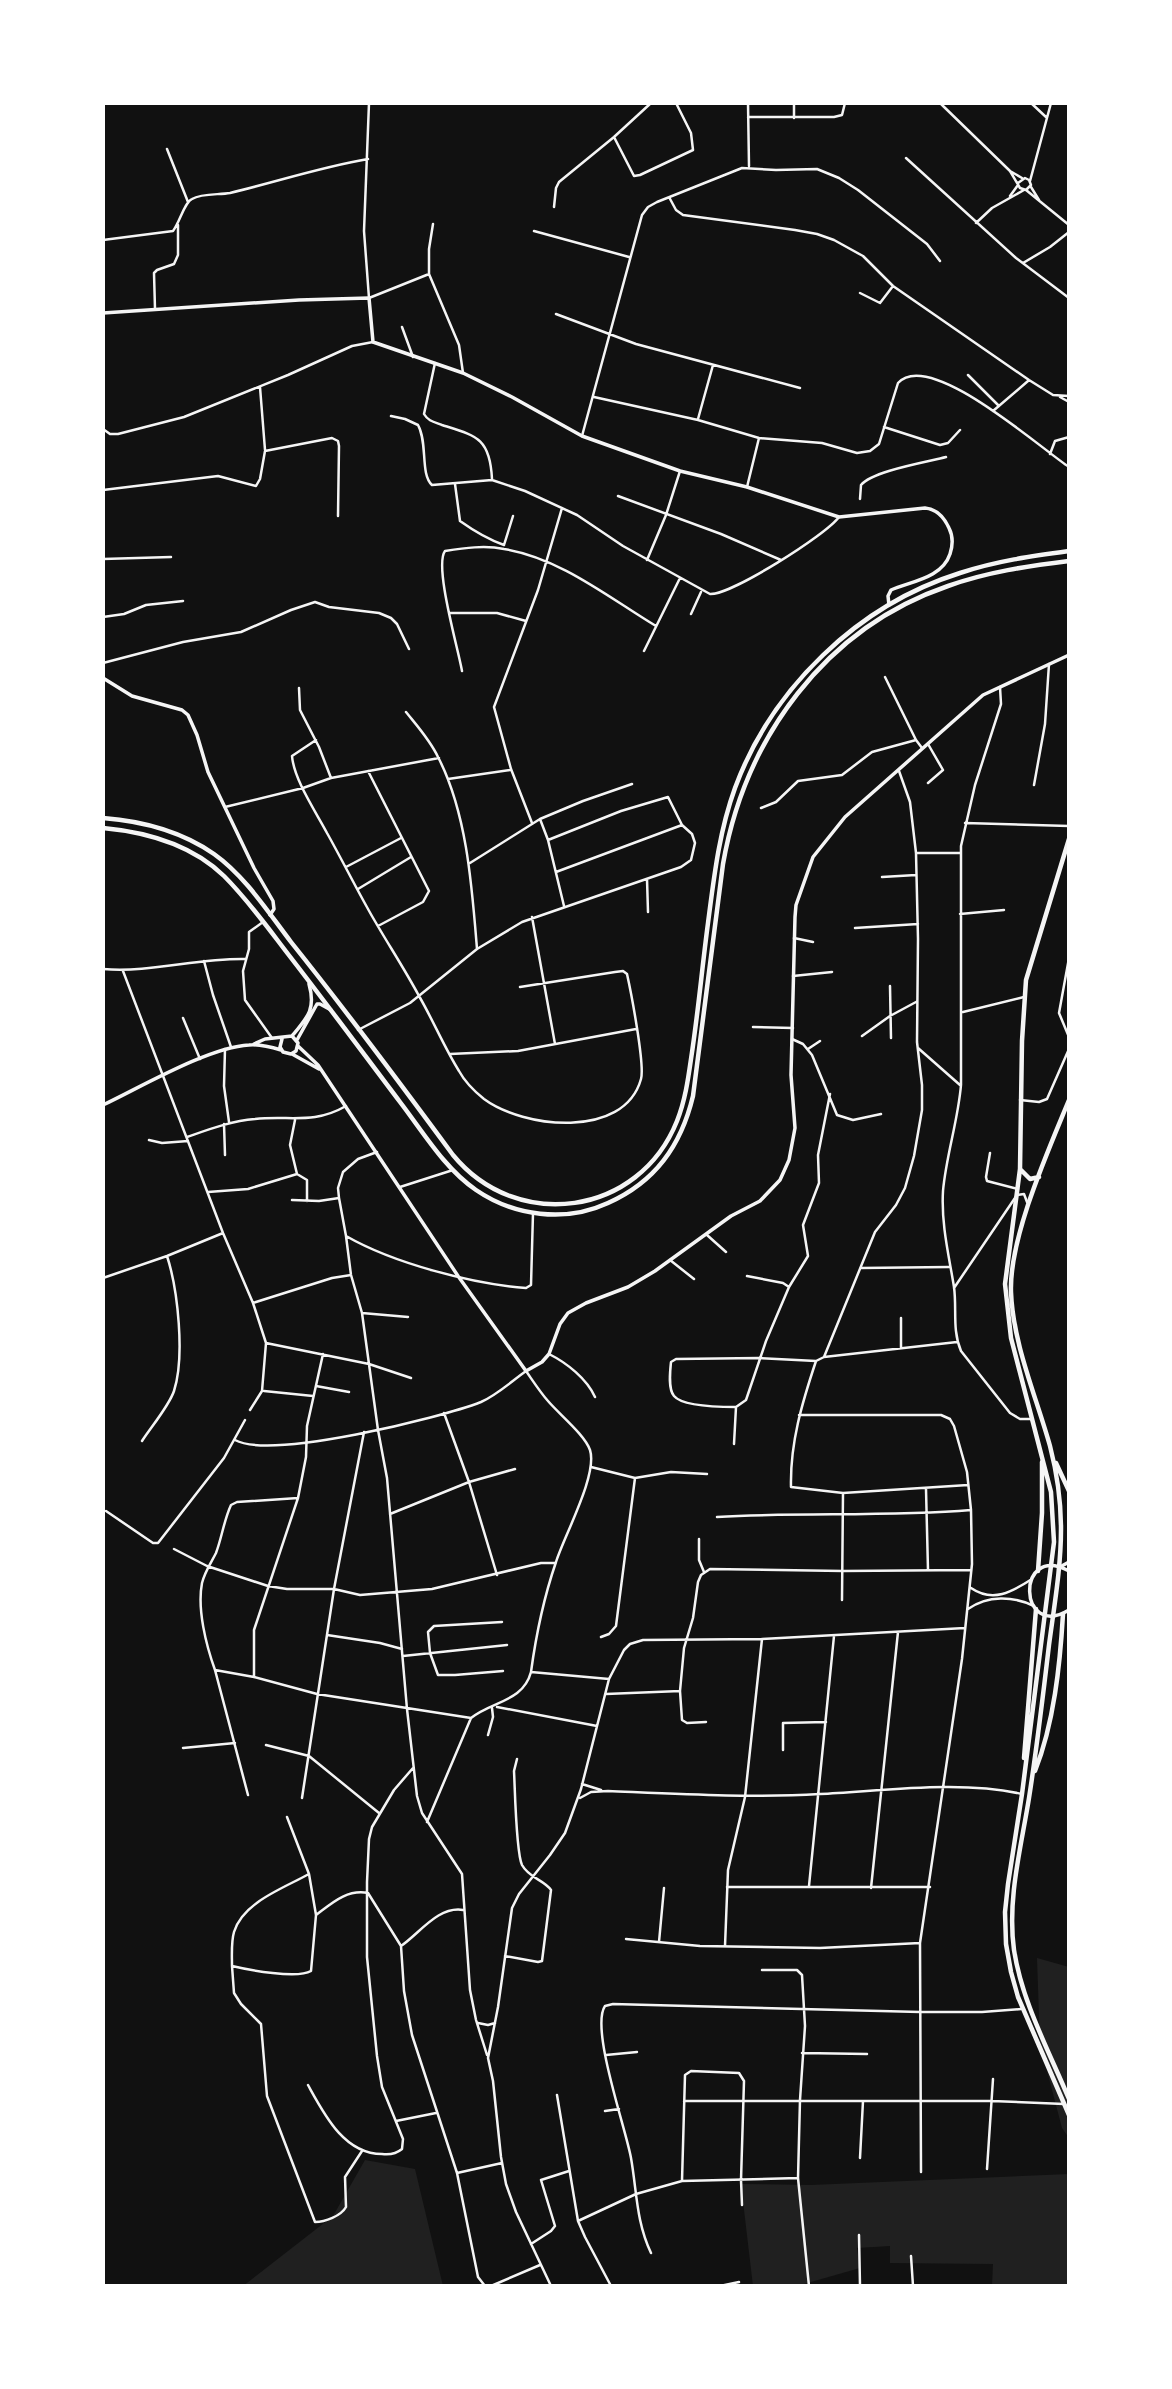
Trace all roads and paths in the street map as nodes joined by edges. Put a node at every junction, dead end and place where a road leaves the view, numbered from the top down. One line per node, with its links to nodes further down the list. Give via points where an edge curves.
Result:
1 (369, 103): 16 (street)
2 (651, 103): 13 (street)
3 (676, 103): 13 (street, via 693,141 692,150 684,156 634,176)
4 (748, 103): 10 (street)
5 (794, 103): 12 (street)
6 (845, 103): 12 (street, via 844,112 834,117)
7 (940, 103): 19 (street)
8 (1031, 103): 11 (street)
9 (1051, 103): 11 (street)
10 (748, 117): 12 (street); 17 (street)
11 (1046, 117): 18 (street)
12 (794, 118)
13 (614, 138): 29 (street, via 559,182)
14 (167, 149): 27 (street)
15 (906, 158): 30 (street)
16 (368, 159): 27 (street); 43 (street, via 365,240)
17 (749, 167): 26 (street); 38 (street, via 824,171 858,190 927,244)
18 (1033, 167): 20 (street); 21 (street)
19 (1010, 171): 20 (street); 22 (street)
20 (1023, 178): 21 (street); 22 (street)
21 (1030, 181): 23 (street)
22 (1018, 184): 24 (street); 25 (street)
23 (1030, 186): 24 (street); 28 (street)
24 (1025, 190): 25 (street); 28 (street)
25 (1010, 196): 30 (street)
26 (669, 197): 37 (street, via 644,211); 41 (street, via 676,210 691,217 826,237 863,256)
27 (188, 202): 31 (street)
28 (1040, 202): 33 (street)
29 (554, 207)
30 (976, 223): 39 (street)
31 (178, 224): 36 (street, via 167,233); 45 (street, via 174,264 154,273)
32 (433, 224): 40 (street)
33 (1069, 225)
34 (534, 231): 37 (street)
35 (1069, 232): 39 (street)
36 (103, 240)
37 (630, 257): 49 (street)
38 (940, 261)
39 (1023, 263): 44 (street)
40 (429, 274): 43 (street); 54 (street, via 459,345)
41 (893, 286): 42 (street, via 880,303); 56 (street)
42 (860, 293)
43 (369, 298): 45 (street); 50 (street)
44 (1069, 298)
45 (155, 309): 46 (street)
46 (103, 313)
47 (556, 314): 49 (street)
48 (402, 327): 51 (street)
49 (609, 334): 53 (street); 59 (street)
50 (373, 342): 51 (street); 57 (street, via 352,346)
51 (414, 357): 52 (street)
52 (436, 363): 54 (street); 78 (street, via 424,409 426,418 479,438 489,456)
53 (713, 365): 58 (street); 66 (street)
54 (463, 373): 70 (street)
55 (968, 375): 63 (street)
56 (1029, 380): 61 (street); 63 (street)
57 (260, 387): 68 (street, via 172,421 118,434); 73 (street)
58 (800, 388)
59 (593, 396): 66 (street); 70 (street)
60 (1069, 396): 61 (street)
61 (1060, 397): 62 (street)
62 (1069, 402)
63 (999, 406): 64 (street)
64 (993, 411): 67 (street, via 946,383 912,375 898,383); 74 (street)
65 (391, 416): 79 (street, via 418,425 430,484)
66 (698, 420): 72 (street)
67 (884, 427): 69 (street, via 940,445); 72 (street, via 876,448 863,453 822,443)
68 (103, 429)
69 (960, 430)
70 (582, 436): 77 (street)
71 (1069, 437): 74 (street, via 1055,441)
72 (759, 438): 80 (street)
73 (265, 451): 81 (street, via 256,486 211,477); 86 (street, via 336,439)
74 (1050, 454): 76 (street)
75 (946, 457): 83 (street, via 866,480)
76 (1069, 467)
77 (680, 471): 80 (street); 85 (street)
78 (492, 480): 79 (street); 84 (street)
79 (455, 484): 89 (street, via 462,523)
80 (747, 487): 88 (street)
81 (103, 490)
82 (618, 496): 85 (street)
83 (860, 499)
84 (562, 508): 93 (street); 95 (street)
85 (666, 515): 93 (street); 94 (street)
86 (338, 516)
87 (513, 516): 89 (street)
88 (839, 517): 94 (street, via 827,531); 100 (street, via 928,508 948,526 952,549 944,567 891,590)
89 (504, 547): 95 (street); 101 (street, via 443,552 441,577)
90 (1069, 551): 100 (main road, via 960,573)
91 (171, 557): 92 (street)
92 (103, 559)
93 (647, 560): 97 (street)
94 (780, 560): 98 (street, via 724,593)
95 (547, 561): 104 (street); 105 (street)
96 (1069, 561): 238 (main road, via 988,574 912,600 844,646 798,694 761,748 736,810 723,864 693,1096 679,1138 650,1177 617,1199 577,1212)
97 (680, 578): 98 (street); 105 (street)
98 (702, 591): 102 (street)
99 (183, 601): 103 (street)
100 (889, 605): 209 (main road, via 843,638 798,682 763,729 743,769 719,844 683,1101 666,1144 640,1173 616,1190 579,1203 550,1205 508,1196 461,1164)
101 (450, 613): 104 (street, via 496,613); 111 (street)
102 (691, 614)
103 (103, 617)
104 (526, 621): 122 (street, via 494,707)
105 (656, 626): 107 (street)
106 (409, 649): 109 (street, via 391,618 315,602 241,632)
107 (644, 651)
108 (1069, 655): 110 (street)
109 (103, 663)
110 (1049, 664): 114 (street); 129 (street)
111 (462, 671)
112 (885, 677): 118 (street)
113 (103, 678): 131 (street, via 132,696 188,715)
114 (1000, 687): 119 (street, via 976,701); 136 (street, via 1001,704)
115 (299, 688): 117 (street, via 300,710)
116 (406, 712): 121 (street)
117 (316, 740): 125 (street); 130 (street, via 292,756)
118 (916, 740): 120 (street); 132 (street, via 872,752 842,775 798,781 776,802)
119 (928, 744): 120 (street); 127 (street, via 943,770)
120 (922, 748): 124 (street)
121 (439, 758): 123 (street); 126 (street)
122 (511, 769): 126 (street); 135 (street)
123 (369, 771): 125 (street); 140 (street)
124 (899, 771): 143 (street, via 910,802); 163 (street, via 845,817 816,850 796,905)
125 (331, 778): 130 (street)
126 (448, 779): 146 (street)
127 (928, 783)
128 (632, 784): 134 (street)
129 (1034, 785)
130 (303, 788): 131 (street); 147 (street)
131 (225, 807): 157 (street, via 273,901)
132 (761, 808)
133 (103, 818): 157 (main road, via 148,825 198,845 229,867)
134 (540, 819): 135 (street); 142 (street)
135 (533, 823): 146 (street)
136 (965, 823): 138 (street); 144 (street)
137 (682, 825): 142 (street, via 666,797); 148 (street); 151 (street, via 694,838 691,860)
138 (1069, 826)
139 (103, 828): 159 (main road, via 148,835 197,856 224,876)
140 (401, 838): 145 (street); 147 (street)
141 (1069, 839): 178 (main road, via 1029,965)
142 (548, 840): 148 (street)
143 (916, 853): 144 (street); 149 (street)
144 (961, 853): 156 (street)
145 (411, 857): 152 (street); 161 (street, via 428,887 428,896)
146 (470, 863): 165 (street)
147 (346, 867): 152 (street)
148 (556, 872): 153 (street)
149 (916, 875): 150 (street); 160 (street)
150 (882, 877)
151 (647, 879): 153 (street); 155 (street)
152 (358, 889): 161 (street)
153 (564, 906): 158 (street)
154 (1004, 910): 156 (street)
155 (648, 912)
156 (960, 914): 181 (street)
157 (270, 915): 188 (main road)
158 (532, 917): 165 (street); 174 (street)
159 (263, 922): 167 (street, via 249,932); 173 (main road)
160 (918, 924): 162 (street); 179 (street)
161 (378, 926): 177 (street)
162 (855, 928)
163 (794, 938): 164 (street); 172 (street)
164 (813, 942)
165 (477, 949): 177 (street)
166 (1069, 958): 191 (street, via 1059,1016)
167 (245, 959): 168 (street); 192 (street, via 245,1000)
168 (204, 961): 170 (street); 201 (street)
169 (103, 970): 170 (street)
170 (123, 971): 213 (street)
171 (832, 972): 172 (street)
172 (793, 976): 186 (street)
173 (309, 982): 180 (main road); 182 (street, via 313,998)
174 (543, 982): 176 (street); 187 (street, via 623,971); 198 (street)
175 (890, 986): 183 (street)
176 (520, 987)
177 (419, 996): 188 (street); 208 (street)
178 (1024, 997): 181 (street); 216 (main road)
179 (917, 1001): 183 (street); 202 (street)
180 (332, 1010): 182 (street, via 319,1004); 211 (main road)
181 (962, 1012): 214 (street)
182 (309, 1016): 189 (street); 196 (street)
183 (890, 1016): 190 (street); 193 (street)
184 (183, 1018): 210 (street)
185 (753, 1027): 186 (street)
186 (793, 1028): 195 (street)
187 (636, 1029): 198 (street); 208 (street, via 643,1071 638,1087 617,1111 592,1121 538,1121 502,1110 468,1085)
188 (358, 1030): 209 (main road)
189 (292, 1036): 194 (street); 196 (street)
190 (863, 1036)
191 (1069, 1037)
192 (272, 1038): 194 (street); 199 (street)
193 (891, 1038)
194 (282, 1039): 206 (street)
195 (792, 1039): 204 (street); 241 (street, via 795,1128 785,1171 760,1200)
196 (297, 1040): 200 (street)
197 (820, 1041): 204 (street)
198 (555, 1044): 208 (street)
199 (252, 1045): 201 (street); 206 (street)
200 (298, 1046): 207 (street); 212 (street)
201 (231, 1047): 203 (street)
202 (918, 1048): 214 (street); 247 (street, via 922,1098 914,1156 905,1188 875,1232)
203 (225, 1049): 210 (street); 222 (street)
204 (808, 1049): 215 (street)
205 (1069, 1049): 216 (street, via 1047,1099)
206 (281, 1050): 207 (street)
207 (291, 1054): 212 (street)
208 (450, 1054)
209 (377, 1055): 211 (main road)
210 (200, 1059): 213 (street)
211 (369, 1060): 229 (main road)
212 (320, 1070): 219 (street)
213 (165, 1075): 218 (street); 223 (street)
214 (961, 1086): 246 (street, via 943,1192)
215 (830, 1094): 220 (street, via 837,1115 846,1119); 253 (street, via 818,1155 819,1182 803,1224 808,1256)
216 (1020, 1100): 228 (main road)
217 (1069, 1100): 231 (main road)
218 (103, 1105)
219 (346, 1106): 221 (street); 225 (street)
220 (881, 1114)
221 (295, 1120): 222 (street); 230 (street, via 290,1145)
222 (227, 1123): 223 (street); 227 (street)
223 (187, 1139): 224 (street); 233 (street)
224 (149, 1140)
225 (377, 1152): 232 (street); 235 (street, via 354,1161 343,1172)
226 (990, 1153): 234 (street, via 987,1181)
227 (225, 1155)
228 (1020, 1169): 231 (main road, via 1030,1179); 234 (main road)
229 (453, 1170): 232 (street); 238 (main road, via 484,1195)
230 (297, 1174): 233 (street, via 248,1189); 237 (street, via 307,1181)
231 (1038, 1177): 239 (main road)
232 (400, 1187): 249 (street)
233 (208, 1192): 240 (street)
234 (1018, 1192): 239 (street, via 1026,1195); 254 (street); 279 (main road, via 1006,1297 1011,1338)
235 (338, 1199): 237 (street); 242 (street)
236 (292, 1200): 237 (street)
237 (307, 1200)
238 (533, 1213): 249 (street, via 529,1287)
239 (1027, 1213): 287 (main road, via 1015,1255 1011,1296)
240 (223, 1233): 244 (street); 255 (street)
241 (707, 1235): 243 (street); 245 (street)
242 (346, 1236): 248 (street); 249 (street, via 380,1253)
243 (726, 1252)
244 (167, 1256): 251 (street); 284 (street, via 174,1277 180,1352 174,1392)
245 (670, 1260): 252 (street); 263 (street, via 628,1287 569,1313)
246 (949, 1267): 247 (street); 254 (street)
247 (861, 1268): 264 (street)
248 (351, 1275): 255 (street); 256 (street)
249 (458, 1276): 268 (street)
250 (747, 1276): 253 (street)
251 (103, 1278)
252 (694, 1279)
253 (789, 1287): 265 (street)
254 (954, 1288): 259 (street)
255 (253, 1303): 260 (street)
256 (362, 1313): 257 (street); 267 (street)
257 (408, 1317)
258 (901, 1318): 261 (street)
259 (957, 1342): 261 (street); 279 (street, via 1010,1413)
260 (266, 1343): 262 (street); 271 (street)
261 (901, 1348): 264 (street)
262 (323, 1354): 267 (street); 270 (street)
263 (549, 1354): 268 (street); 274 (street, via 577,1374)
264 (824, 1357): 266 (street)
265 (759, 1358): 266 (street); 275 (street, via 746,1400); 275 (street, via 671,1362 671,1392 678,1400)
266 (816, 1361): 278 (street)
267 (369, 1364): 269 (street); 281 (street)
268 (526, 1371): 277 (street, via 486,1399); 289 (street, via 587,1445)
269 (411, 1378)
270 (316, 1386): 272 (street); 273 (street)
271 (262, 1391): 273 (street); 276 (street)
272 (349, 1392)
273 (313, 1396): 285 (street)
274 (595, 1397)
275 (736, 1408): 286 (street)
276 (250, 1410)
277 (444, 1413): 281 (street); 293 (street)
278 (799, 1415): 294 (street, via 946,1417 957,1435); 297 (street, via 791,1488)
279 (1032, 1419): 288 (main road)
280 (245, 1420): 283 (street)
281 (378, 1430): 282 (street); 302 (street)
282 (364, 1433): 285 (street); 322 (street)
283 (235, 1440): 285 (street); 300 (street, via 158,1543)
284 (142, 1441)
285 (306, 1443): 298 (street)
286 (734, 1444)
287 (1051, 1448): 296 (main road); 306 (main road, via 1060,1503)
288 (1042, 1454): 306 (main road); 314 (main road)
289 (591, 1467): 292 (street); 308 (street)
290 (515, 1469): 293 (street)
291 (707, 1474): 292 (street, via 671,1472)
292 (635, 1478): 334 (street, via 616,1626)
293 (469, 1482): 302 (street); 318 (street)
294 (969, 1485): 295 (street); 299 (street)
295 (926, 1489): 297 (street); 303 (street)
296 (1068, 1489)
297 (843, 1493): 301 (street)
298 (298, 1498): 310 (street, via 231,1505); 320 (street)
299 (971, 1510): 303 (street); 313 (street)
300 (106, 1511)
301 (844, 1513): 303 (street); 304 (street); 316 (street)
302 (390, 1514): 323 (street)
303 (927, 1514): 312 (street)
304 (717, 1517)
305 (699, 1539): 315 (street)
306 (1057, 1542): 363 (main road); 364 (main road, via 1051,1634)
307 (174, 1549): 310 (street)
308 (555, 1563): 318 (street); 343 (street)
309 (1069, 1563): 311 (street)
310 (207, 1566): 320 (street); 341 (street, via 201,1598)
311 (1060, 1567): 314 (street); 317 (street)
312 (928, 1570): 313 (street); 316 (street)
313 (971, 1570): 321 (street)
314 (1038, 1571): 319 (street)
315 (704, 1572): 316 (street); 335 (street)
316 (843, 1572): 325 (street)
317 (1069, 1572)
318 (497, 1575): 323 (street)
319 (1031, 1579): 324 (street); 326 (street, via 1028,1590)
320 (268, 1586): 322 (street); 344 (street, via 254,1630)
321 (970, 1587): 324 (street); 327 (street)
322 (334, 1589): 323 (street, via 360,1595); 332 (street)
323 (398, 1592): 338 (street)
324 (996, 1598): 326 (street, via 1015,1598); 327 (street)
325 (842, 1600)
326 (1035, 1608): 328 (street, via 1049,1615); 363 (main road)
327 (968, 1609): 330 (street)
328 (1067, 1612): 364 (main road, via 1051,1711)
329 (502, 1622): 339 (street, via 431,1626)
330 (965, 1628): 331 (street); 366 (street)
331 (898, 1632): 333 (street); 367 (street)
332 (326, 1635): 338 (street); 347 (street)
333 (834, 1636): 336 (street); 353 (street)
334 (601, 1637)
335 (686, 1639): 336 (street); 345 (street, via 631,1644); 346 (street)
336 (762, 1639): 372 (street)
337 (508, 1645): 339 (street)
338 (402, 1649): 340 (street)
339 (430, 1653): 340 (street); 342 (street, via 438,1675)
340 (403, 1656): 350 (street)
341 (215, 1670): 344 (street); 356 (street)
342 (503, 1671)
343 (531, 1672): 345 (street); 349 (street, via 523,1690)
344 (254, 1677): 347 (street)
345 (609, 1679): 348 (street)
346 (680, 1691): 348 (street); 352 (street, via 682,1720)
347 (317, 1694): 350 (street); 360 (street)
348 (606, 1695): 354 (street)
349 (494, 1707): 351 (street); 354 (street); 355 (street)
350 (407, 1709): 351 (street); 362 (street)
351 (471, 1718): 377 (street)
352 (706, 1722)
353 (826, 1722): 359 (street, via 783,1723); 369 (street)
354 (597, 1726): 365 (street)
355 (488, 1735)
356 (234, 1743): 358 (street); 371 (street)
357 (266, 1745): 360 (street)
358 (183, 1748)
359 (783, 1750)
360 (309, 1756): 373 (street); 375 (street)
361 (517, 1759): 379 (street, via 520,1858)
362 (413, 1768): 375 (street); 377 (street)
363 (1025, 1769): 370 (main road)
364 (1032, 1778): 409 (main road, via 1014,1890 1014,1948 1032,2013)
365 (582, 1784): 368 (street); 374 (street)
366 (943, 1789): 367 (street); 370 (street); 382 (street)
367 (881, 1790): 369 (street); 384 (street)
368 (608, 1791): 372 (street); 374 (street)
369 (819, 1794): 372 (street); 380 (street)
370 (1022, 1794): 397 (main road, via 1005,1928)
371 (248, 1795)
372 (745, 1797): 381 (street)
373 (302, 1798)
374 (578, 1799): 379 (street, via 559,1843)
375 (379, 1813): 385 (street, via 369,1839)
376 (287, 1817): 378 (street)
377 (427, 1822): 386 (street, via 462,1874)
378 (309, 1874): 387 (street); 394 (street, via 254,1905 242,1917 234,1930)
379 (532, 1877): 393 (street, via 512,1908); 393 (street, via 551,1889 543,1958 538,1962)
380 (809, 1886): 381 (street); 384 (street)
381 (727, 1887): 392 (street)
382 (930, 1887): 384 (street); 390 (street)
383 (664, 1888): 389 (street)
384 (871, 1888)
385 (368, 1893): 387 (street, via 341,1897); 391 (street); 421 (street, via 367,1958 377,2056 382,2087)
386 (464, 1910): 391 (street, via 440,1914); 399 (street, via 470,1990)
387 (316, 1915): 394 (street, via 310,1973)
388 (626, 1939): 389 (street)
389 (659, 1942): 392 (street)
390 (920, 1943): 392 (street); 398 (street)
391 (401, 1946): 419 (street, via 409,2020)
392 (725, 1946)
393 (505, 1956): 400 (street)
394 (232, 1966): 422 (street, via 234,1993 261,2024 267,2096 315,2222 344,2211 345,2177)
395 (762, 1970): 396 (street, via 801,1972)
396 (805, 2009): 398 (street); 402 (street); 404 (street, via 608,2005 601,2018)
397 (1022, 2009): 398 (street); 416 (main road)
398 (920, 2012): 414 (street)
399 (478, 2023): 400 (street); 405 (street)
400 (495, 2023): 405 (street)
401 (637, 2052): 404 (street)
402 (803, 2053): 403 (street); 411 (street)
403 (867, 2054)
404 (606, 2055): 417 (street)
405 (488, 2058): 424 (street)
406 (993, 2078): 415 (street)
407 (308, 2085): 422 (street, via 328,2118)
408 (557, 2095): 426 (street)
409 (1069, 2099)
410 (742, 2100): 411 (street); 412 (street); 412 (street, via 740,2073 691,2071 685,2075); 430 (street)
411 (800, 2100): 413 (street); 429 (street)
412 (684, 2101): 431 (street)
413 (863, 2101): 414 (street); 423 (street)
414 (921, 2101): 415 (street); 427 (street)
415 (992, 2101): 416 (street); 425 (street)
416 (1064, 2104): 420 (main road)
417 (619, 2109): 418 (street); 432 (street)
418 (605, 2111)
419 (436, 2113): 421 (street); 428 (street)
420 (1069, 2115)
421 (396, 2121): 422 (street, via 403,2146 400,2151)
422 (362, 2151)
423 (860, 2158)
424 (502, 2163): 428 (street); 436 (street)
425 (988, 2169)
426 (569, 2171): 434 (street); 436 (street, via 541,2180 555,2226)
427 (921, 2172)
428 (457, 2173): 441 (street, via 478,2277)
429 (798, 2178): 430 (street); 446 (street)
430 (741, 2179): 431 (street); 433 (street)
431 (682, 2180): 432 (street)
432 (636, 2194): 434 (street); 437 (street, via 641,2229)
433 (742, 2205)
434 (579, 2221): 444 (street)
435 (859, 2235): 447 (street)
436 (531, 2244): 439 (street)
437 (652, 2253)
438 (911, 2256): 448 (street)
439 (540, 2265): 442 (street); 443 (street)
440 (739, 2282): 445 (street)
441 (485, 2286)
442 (491, 2286)
443 (551, 2286)
444 (611, 2286)
445 (720, 2286)
446 (809, 2286)
447 (860, 2286)
448 (913, 2286)

